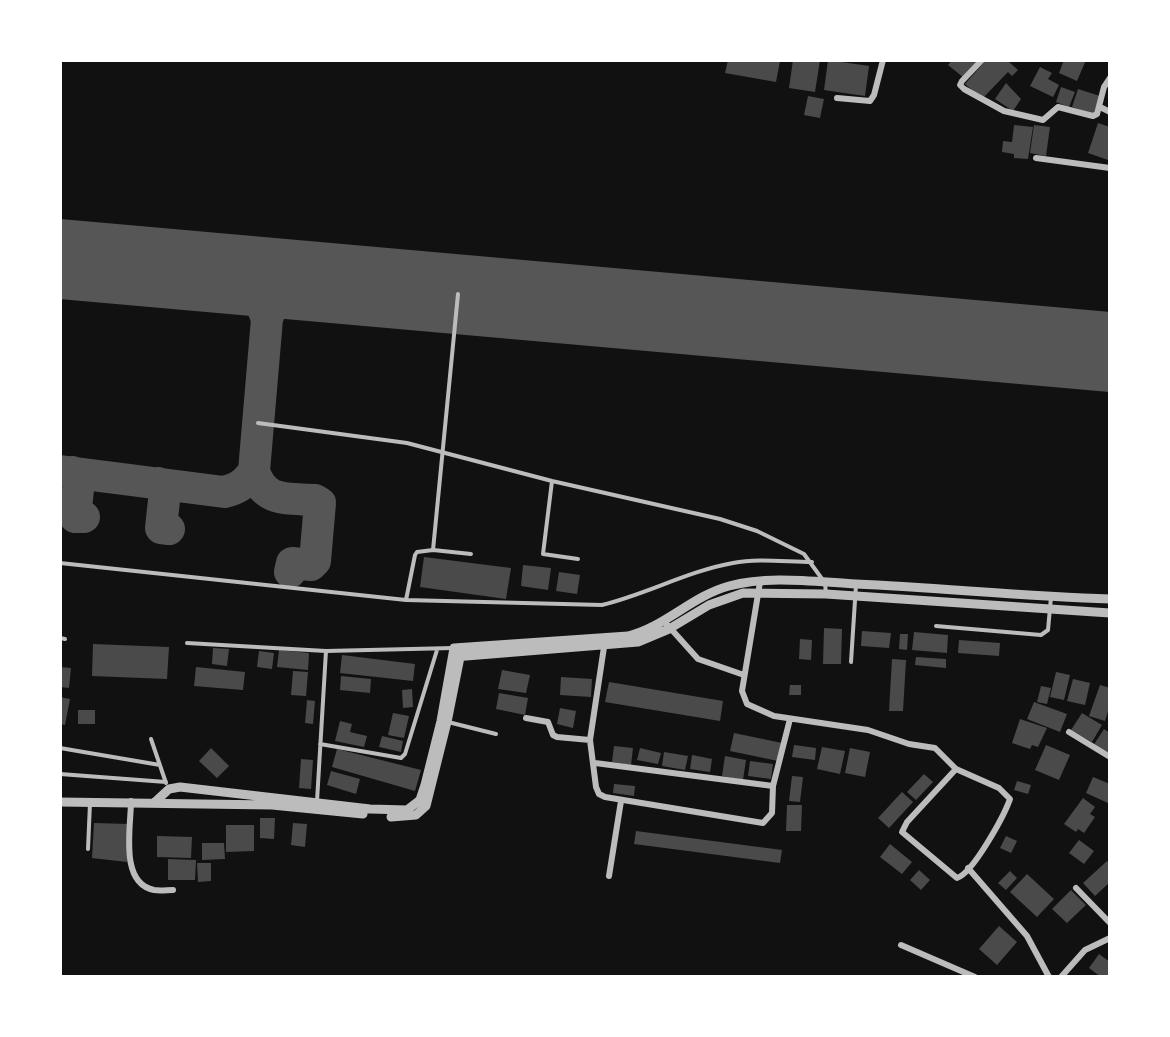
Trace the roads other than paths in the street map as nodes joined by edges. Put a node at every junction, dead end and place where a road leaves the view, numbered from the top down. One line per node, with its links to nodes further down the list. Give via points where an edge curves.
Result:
1 (883, 60): 4 (street, via 870,101)
2 (981, 60): 5 (street, via 960,85 1004,111 1043,120 1058,107 1093,116)
3 (1110, 78): 5 (street)
4 (837, 98)
5 (1100, 107): 6 (street)
6 (1110, 112)
7 (1036, 158): 8 (street)
8 (1110, 168)
9 (458, 294): 11 (lane)
10 (258, 423): 11 (lane, via 407,443)
11 (443, 452): 12 (lane); 13 (lane)
12 (552, 481): 15 (lane, via 543,554); 16 (lane, via 748,528 782,541)
13 (433, 550): 14 (lane); 26 (lane, via 415,555)
14 (471, 554)
15 (578, 559)
16 (812, 562): 19 (lane); 26 (lane, via 735,562 602,605)
17 (60, 563): 26 (lane)
18 (760, 582): 19 (street); 21 (street); 29 (street, via 710,592)
19 (825, 583): 20 (street); 22 (lane)
20 (856, 584): 23 (street); 24 (lane)
21 (760, 594): 22 (street); 31 (street, via 743,593 709,604); 38 (street)
22 (826, 594): 24 (street)
23 (1051, 597): 25 (street); 27 (lane)
24 (855, 598): 27 (street); 37 (lane)
25 (1110, 599)
26 (405, 600)
27 (1050, 609): 28 (street); 30 (lane, via 1048,630 1041,636)
28 (1110, 613)
29 (663, 620): 31 (street); 36 (street, via 628,636)
30 (936, 626)
31 (669, 630): 33 (street, via 638,642); 38 (street, via 698,658)
32 (187, 643): 35 (lane)
33 (604, 647): 36 (street); 45 (street)
34 (437, 650): 35 (lane); 36 (lane); 46 (lane, via 401,758)
35 (326, 651): 46 (lane)
36 (458, 652): 41 (street); 59 (street, via 417,804 401,812)
37 (851, 662)
38 (744, 675): 40 (street, via 742,691 747,704)
39 (526, 717): 45 (street, via 548,722 557,737)
40 (790, 719): 51 (street, via 868,730 935,748); 54 (street)
41 (447, 722): 43 (lane); 58 (street, via 429,797 416,815 403,818 272,805)
42 (1069, 732): 48 (street)
43 (496, 734)
44 (151, 739): 50 (lane)
45 (590, 740): 49 (street)
46 (320, 744): 59 (lane)
47 (60, 748): 50 (lane)
48 (1110, 757)
49 (595, 763): 54 (street); 56 (street, via 599,794)
50 (160, 765): 53 (lane)
51 (956, 769): 62 (street, via 999,789 1010,799); 62 (street, via 902,832 957,878)
52 (60, 774): 53 (lane)
53 (167, 786): 58 (street); 59 (street)
54 (773, 786): 56 (street, via 772,813 763,823)
55 (131, 801): 58 (street); 60 (street); 65 (street, via 133,873 153,890)
56 (621, 801): 63 (street)
57 (60, 802): 60 (street)
58 (155, 802)
59 (317, 802)
60 (90, 803): 61 (lane)
61 (88, 849)
62 (968, 868): 70 (street, via 1027,936)
63 (609, 876)
64 (1076, 888): 66 (street)
65 (173, 890)
66 (1110, 923)
67 (1110, 938): 71 (street, via 1085,950)
68 (901, 945): 69 (street)
69 (975, 977)
70 (1049, 977)
71 (1061, 977)

